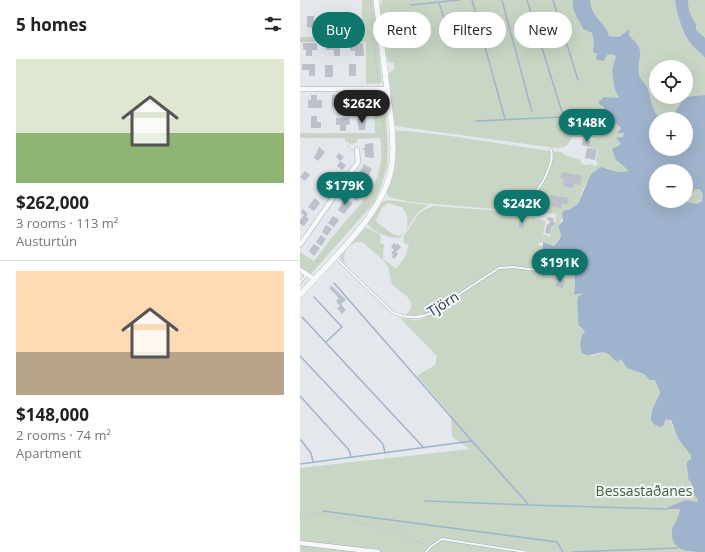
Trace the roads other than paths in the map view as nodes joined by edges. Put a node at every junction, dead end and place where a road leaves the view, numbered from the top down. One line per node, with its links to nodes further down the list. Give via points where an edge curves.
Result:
1 (376, 0): 3 (street)
2 (300, 89): 3 (street)
3 (387, 89): 8 (street, via 393,145 388,182 380,202 368,219)
4 (357, 150): 7 (street, via 358,162)
5 (551, 150): 6 (lane, via 552,160 539,190)
6 (505, 210)
7 (300, 245)
8 (334, 256): 10 (lane, Tjörn, via 392,312 413,318 429,314 499,268 529,268); 12 (street)
9 (300, 270): 11 (street)
10 (543, 273)
11 (306, 274): 12 (street); 13 (lane)
12 (314, 279): 14 (street)
13 (300, 283)
14 (300, 295)
15 (300, 543): 16 (street)
16 (378, 552)
17 (426, 552): 18 (lane, via 442,539)
18 (525, 552)

